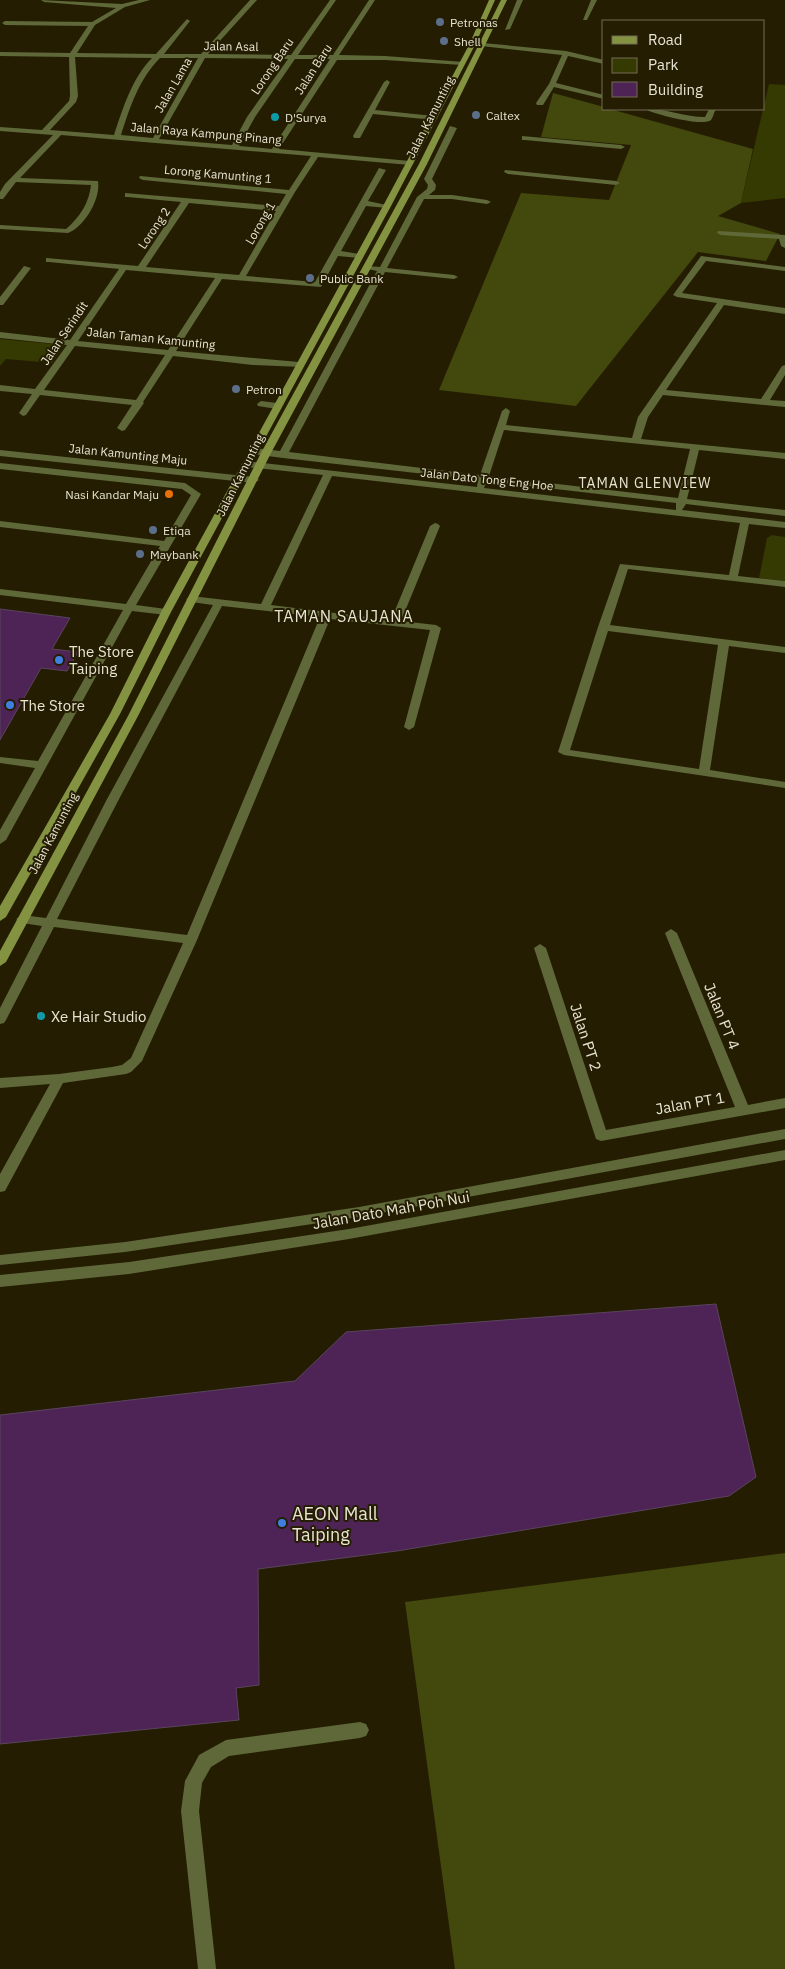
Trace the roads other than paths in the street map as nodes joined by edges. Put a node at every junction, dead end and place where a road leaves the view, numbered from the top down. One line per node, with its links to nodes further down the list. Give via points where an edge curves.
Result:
1 (44, 0): 10 (street)
2 (147, 0): 10 (street)
3 (254, 0): 21 (street, Jalan Lama)
4 (333, 0): 22 (street, Lorong Baru)
5 (372, 0): 23 (street, Jalan Baru)
6 (492, 0): 25 (main road, Jalan Kamunting)
7 (594, 0): 11 (street)
8 (504, 1): 9 (street); 16 (main road, Jalan Kamunting)
9 (519, 1): 15 (street)
10 (123, 6): 14 (street)
11 (585, 19)
12 (187, 21): 20 (street)
13 (5, 23): 14 (street)
14 (93, 24): 19 (street)
15 (507, 30)
16 (483, 45): 17 (street); 52 (main road, Jalan Kamunting)
17 (566, 53): 24 (street); 27 (street)
18 (0, 54): 19 (street, Jalan Asal)
19 (72, 55): 20 (street, Jalan Asal); 36 (street, via 72,102)
20 (157, 56): 21 (street, Jalan Asal); 38 (street, via 127,105)
21 (202, 57): 22 (street, Jalan Asal); 41 (street, Jalan Lama)
22 (291, 58): 23 (street, Jalan Asal); 42 (street, Lorong Baru)
23 (334, 58): 25 (street, Jalan Asal); 44 (street, Jalan Baru)
24 (602, 62)
25 (462, 63): 33 (main road, Jalan Kamunting)
26 (387, 82): 32 (street)
27 (552, 84): 28 (street); 29 (street)
28 (602, 96)
29 (540, 103)
30 (653, 110): 31 (street, via 697,120 708,119)
31 (712, 110)
32 (370, 112): 33 (street); 39 (street)
33 (434, 118): 46 (main road, Jalan Kamunting)
34 (453, 128): 51 (street)
35 (0, 129): 36 (street, Jalan Raya Kampung Pinang)
36 (45, 131): 37 (street, Jalan Raya Kampung Pinang)
37 (60, 132): 38 (street, Jalan Raya Kampung Pinang); 50 (street)
38 (117, 136): 41 (street, Jalan Raya Kampung Pinang)
39 (357, 136)
40 (525, 138): 43 (street)
41 (155, 140): 42 (street, Jalan Raya Kampung Pinang)
42 (235, 147): 44 (street, Jalan Raya Kampung Pinang)
43 (620, 147)
44 (274, 151): 45 (street, Jalan Raya Kampung Pinang)
45 (316, 155): 46 (street, Jalan Raya Kampung Pinang); 54 (street, Lorong 1)
46 (410, 163): 61 (main road, Jalan Kamunting)
47 (382, 170): 60 (street)
48 (508, 172): 53 (street)
49 (142, 178): 54 (street, Lorong Kamunting 1)
50 (14, 180): 56 (street); 63 (street, via 95,182 95,189 84,215 68,231)
51 (429, 181): 52 (street); 57 (street, via 432,190)
52 (413, 182): 72 (main road, Jalan Kamunting)
53 (616, 182)
54 (291, 192): 62 (street, Lorong 1)
55 (128, 195): 58 (street)
56 (0, 197)
57 (421, 198): 59 (street, via 456,197); 74 (street)
58 (186, 201): 62 (street); 71 (street, Lorong 2)
59 (487, 202)
60 (364, 203): 61 (street); 66 (street)
61 (387, 206): 67 (main road, Jalan Kamunting)
62 (281, 209): 77 (street, Lorong 1)
63 (0, 227)
64 (721, 233): 65 (street, via 782,237)
65 (785, 246)
66 (336, 253): 67 (street); 77 (street, via 318,285)
67 (359, 256): 84 (main road, Jalan Kamunting)
68 (49, 260): 69 (street)
69 (124, 267): 71 (street); 82 (street, Jalan Serindit)
70 (27, 268): 79 (street)
71 (141, 268): 75 (street)
72 (367, 268): 74 (street); 102 (main road, Jalan Kamunting)
73 (785, 269): 78 (street, via 704,258 678,295)
74 (382, 270): 76 (street); 103 (street)
75 (220, 276): 77 (street); 83 (street)
76 (454, 277)
77 (242, 278)
78 (722, 302): 80 (street); 88 (street)
79 (0, 303)
80 (785, 311)
81 (0, 335): 82 (street, Jalan Taman Kamunting)
82 (74, 342): 83 (street, Jalan Taman Kamunting); 87 (street, Jalan Serindit)
83 (170, 352): 84 (street, Jalan Taman Kamunting); 89 (street)
84 (298, 365): 93 (main road, Jalan Kamunting)
85 (785, 368): 90 (street)
86 (0, 388): 87 (street)
87 (38, 392): 89 (street); 95 (street, Jalan Serindit)
88 (661, 392): 90 (street); 98 (street, via 644,417)
89 (140, 402): 97 (street)
90 (764, 402): 92 (street)
91 (261, 404): 93 (street)
92 (785, 404)
93 (277, 406): 100 (main road, Jalan Kamunting)
94 (506, 411): 96 (street)
95 (23, 413)
96 (501, 427): 98 (street); 110 (street)
97 (122, 428)
98 (636, 441): 99 (street)
99 (694, 448): 104 (street); 113 (street)
100 (253, 451): 102 (street); 105 (main road, Jalan Kamunting)
101 (0, 453): 109 (street, Jalan Kamunting Maju)
102 (266, 453): 103 (street); 107 (main road, Jalan Kamunting)
103 (283, 455): 110 (street)
104 (785, 456)
105 (246, 464): 107 (street, Jalan Dato Tong Eng Hoe); 109 (main road, Jalan Kamunting)
106 (0, 466): 120 (street, via 185,486 196,494)
107 (260, 466): 108 (street, Jalan Dato Tong Eng Hoe); 111 (main road, Jalan Kamunting)
108 (328, 474): 112 (street, Jalan Dato Tong Eng Hoe); 126 (street)
109 (239, 478): 111 (street, Jalan Kamunting Maju); 128 (main road, Jalan Kamunting)
110 (484, 478): 112 (street); 113 (street)
111 (254, 480): 124 (main road, Jalan Kamunting)
112 (479, 491): 114 (street, Jalan Dato Tong Eng Hoe)
113 (683, 501): 114 (street); 115 (street)
114 (679, 513): 116 (street, Jalan Dato Tong Eng Hoe)
115 (785, 513)
116 (745, 521): 118 (street, Jalan Dato Tong Eng Hoe); 121 (street)
117 (0, 524): 120 (street)
118 (785, 525)
119 (435, 526): 130 (street)
120 (166, 544): 127 (street)
121 (733, 578): 122 (street); 131 (street, via 624,566)
122 (785, 584)
123 (0, 592): 127 (street)
124 (191, 598): 125 (street); 141 (main road, Jalan Kamunting, via 132,716)
125 (219, 602): 126 (street); 142 (street)
126 (265, 607): 129 (street)
127 (129, 608): 128 (street); 136 (street)
128 (166, 612): 140 (main road, Jalan Kamunting, via 115,714)
129 (327, 614): 130 (street); 144 (street)
130 (394, 622): 134 (street, via 436,628)
131 (603, 627): 132 (street); 137 (street, via 564,752)
132 (724, 642): 133 (street); 137 (street)
133 (785, 650)
134 (409, 727)
135 (0, 760): 136 (street)
136 (41, 765): 139 (street)
137 (704, 772): 138 (street)
138 (785, 785)
139 (0, 840)
140 (0, 917)
141 (22, 919): 142 (street); 146 (main road, Jalan Kamunting)
142 (49, 923): 144 (street); 147 (street)
143 (671, 933): 151 (street, Jalan PT 4)
144 (192, 940): 148 (street, via 136,1061 126,1069)
145 (540, 948): 153 (street, Jalan PT 2)
146 (0, 962)
147 (0, 1020)
148 (59, 1079): 149 (street); 155 (street)
149 (0, 1083)
150 (785, 1103): 151 (street, Jalan PT 1)
151 (743, 1110): 153 (street, Jalan PT 1)
152 (785, 1134): 156 (street, Jalan Dato Mah Poh Nui, via 359,1212 125,1247)
153 (601, 1136)
154 (785, 1155): 157 (street, Jalan Dato Mah Poh Nui, via 349,1234 129,1268)
155 (0, 1187)
156 (0, 1260)
157 (0, 1281)
158 (360, 1730): 159 (street, via 226,1748 205,1762 194,1781 190,1811)
159 (207, 1969)

